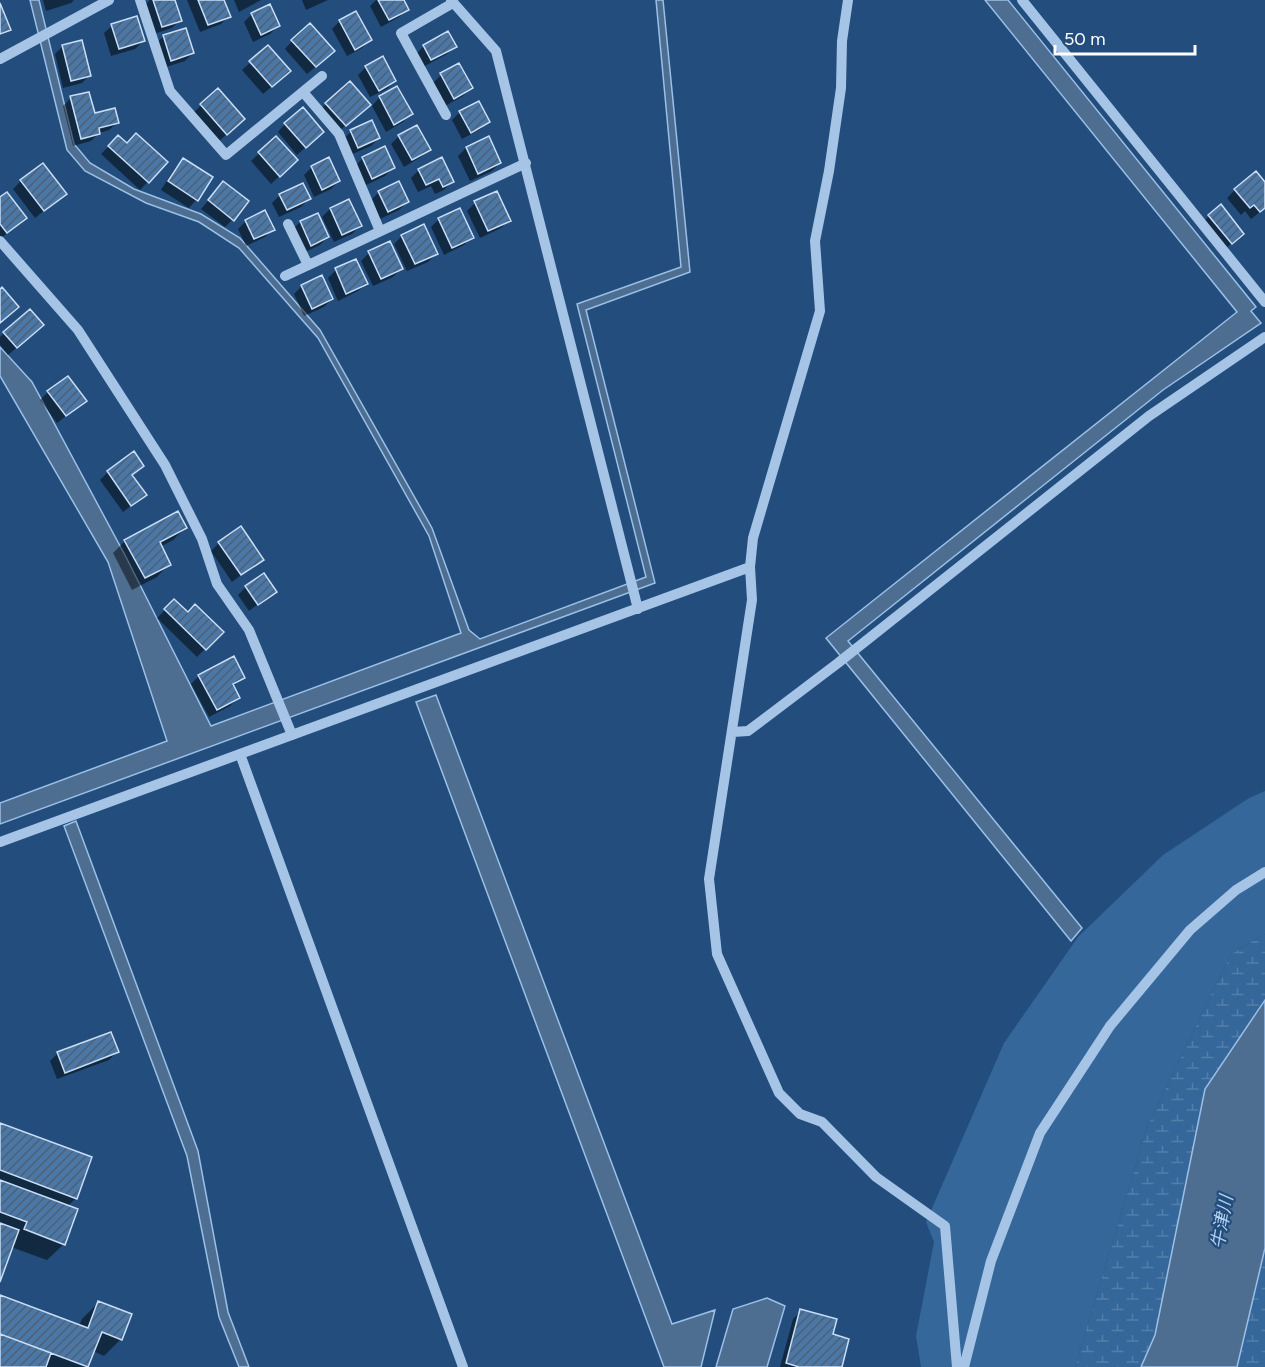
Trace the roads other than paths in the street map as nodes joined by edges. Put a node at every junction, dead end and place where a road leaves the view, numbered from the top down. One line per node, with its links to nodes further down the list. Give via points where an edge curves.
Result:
1 (109, 0): 6 (street)
2 (140, 0): 8 (street, via 170,92 226,155)
3 (848, 0): 18 (street, via 841,88 816,241 820,311 753,538)
4 (1022, 0): 16 (street)
5 (452, 2): 9 (street, via 401,33); 10 (street, via 496,51)
6 (0, 59)
7 (322, 76): 8 (street)
8 (303, 92): 12 (street, via 339,134)
9 (446, 115)
10 (526, 163): 12 (street); 19 (street)
11 (288, 224): 14 (street)
12 (380, 231): 14 (street)
13 (0, 241): 21 (street, via 78,330 165,465 202,539 217,584 249,630)
14 (308, 265): 15 (street)
15 (285, 276)
16 (1265, 302)
17 (1265, 337): 20 (street, via 1149,416 748,732)
18 (750, 567): 19 (street); 20 (street, via 752,600)
19 (638, 609): 21 (street)
20 (733, 732): 26 (street, via 709,879 717,954 779,1093 800,1114 822,1122 876,1176 945,1226)
21 (292, 735): 22 (street)
22 (240, 754): 23 (street); 25 (street)
23 (0, 842)
24 (1265, 872): 27 (street, via 1236,890 1190,930 1110,1026 1040,1133 991,1262)
25 (463, 1367)
26 (957, 1367)
27 (964, 1367)

